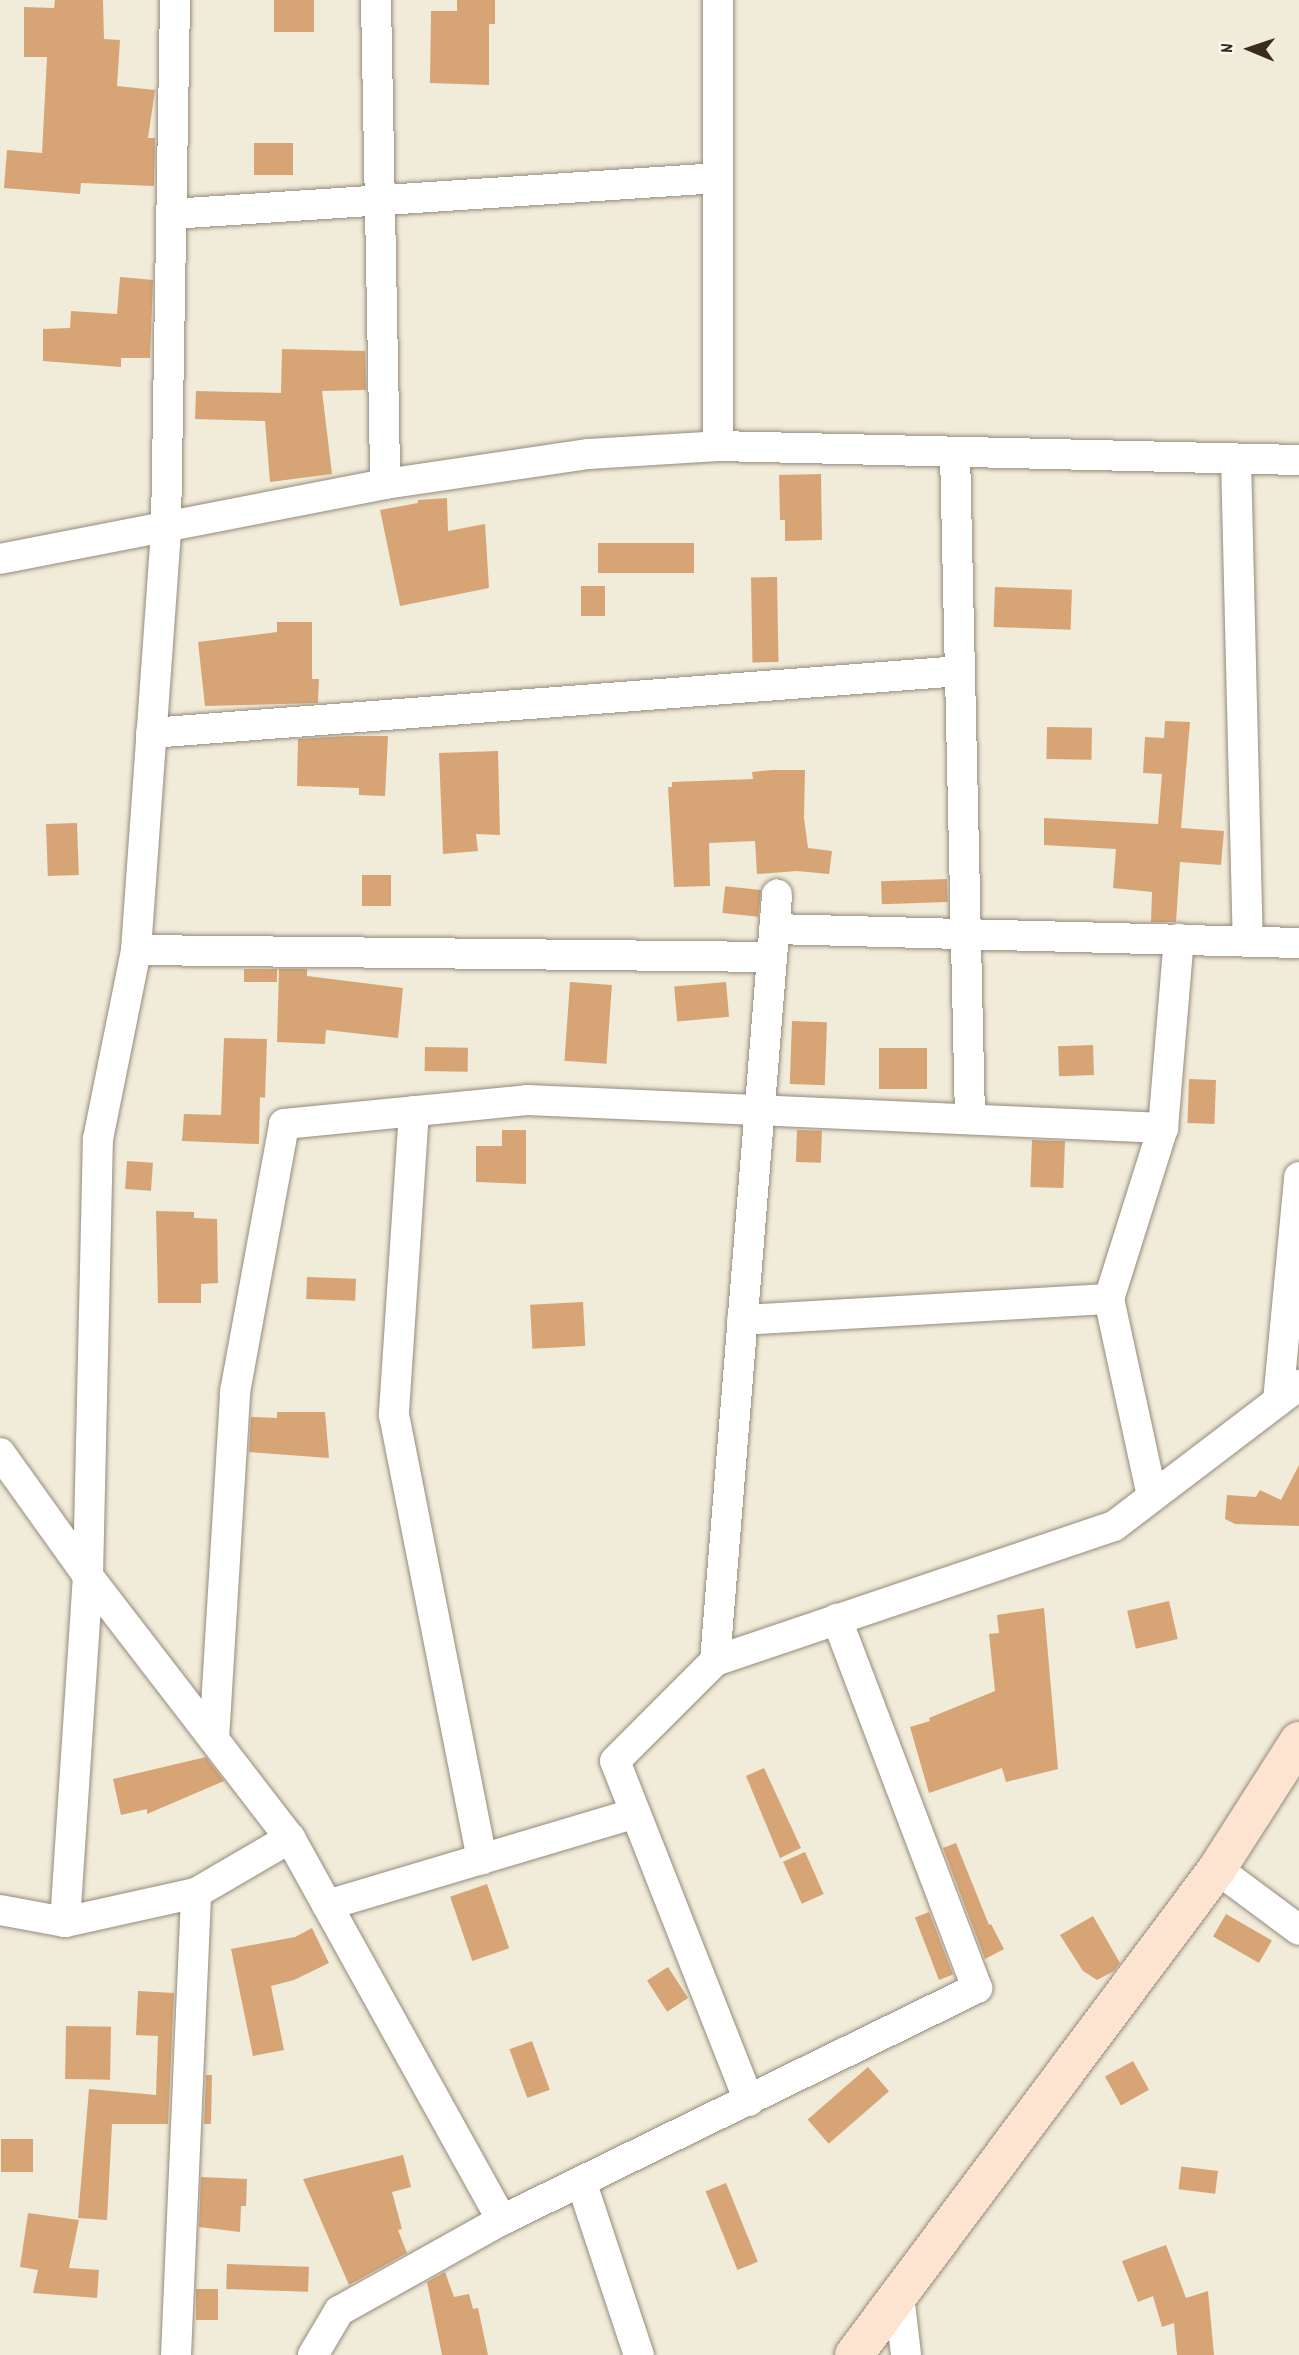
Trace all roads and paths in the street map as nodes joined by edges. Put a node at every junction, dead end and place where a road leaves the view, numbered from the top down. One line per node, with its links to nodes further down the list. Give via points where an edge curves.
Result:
1 (175, 0): 6 (street)
2 (376, 0): 5 (street)
3 (718, 0): 4 (street)
4 (718, 178): 5 (street); 7 (street)
5 (380, 200): 6 (street); 11 (street)
6 (172, 214): 12 (street)
7 (718, 446): 8 (street); 11 (street, via 589,454)
8 (955, 452): 9 (street); 14 (street)
9 (1236, 459): 10 (street); 19 (street)
10 (1299, 460)
11 (385, 484): 12 (street)
12 (166, 527): 13 (street); 15 (street)
13 (0, 559)
14 (960, 671): 15 (street); 17 (street)
15 (151, 733): 22 (street)
16 (777, 895): 20 (street)
17 (966, 934): 18 (street); 20 (street); 25 (street)
18 (1179, 939): 19 (street); 26 (street)
19 (1248, 941): 21 (street)
20 (773, 943): 22 (street); 23 (street)
21 (1299, 943)
22 (136, 950): 33 (street, via 98,1139)
23 (760, 1110): 24 (street, via 527,1100); 25 (street); 29 (street)
24 (414, 1111): 36 (street, via 284,1124 235,1392); 40 (street, via 394,1415)
25 (970, 1119): 26 (street)
26 (1163, 1128): 28 (street)
27 (1299, 1177): 30 (street)
28 (1109, 1299): 29 (street); 32 (street)
29 (743, 1320): 35 (street)
30 (1288, 1393): 32 (street)
31 (0, 1453): 33 (street)
32 (1152, 1496): 34 (street, via 1114,1526)
33 (88, 1576): 36 (street); 45 (street)
34 (837, 1619): 35 (street); 47 (street, via 977,1988)
35 (715, 1661): 38 (street, via 615,1761)
36 (214, 1739): 39 (street)
37 (1299, 1741): 41 (street)
38 (635, 1813): 40 (street); 47 (street)
39 (290, 1838): 42 (street); 43 (street)
40 (482, 1859): 43 (street)
41 (1217, 1869): 46 (street); 50 (street)
42 (196, 1893): 45 (street); 51 (street)
43 (327, 1905): 49 (street)
44 (0, 1910): 45 (street)
45 (65, 1922)
46 (1299, 1930)
47 (748, 2101): 48 (street)
48 (582, 2184): 49 (street); 53 (street)
49 (502, 2220): 52 (street, via 339,2311)
50 (899, 2295): 54 (street); 55 (street)
51 (176, 2355)
52 (313, 2355)
53 (639, 2355)
54 (854, 2355)
55 (906, 2355)

